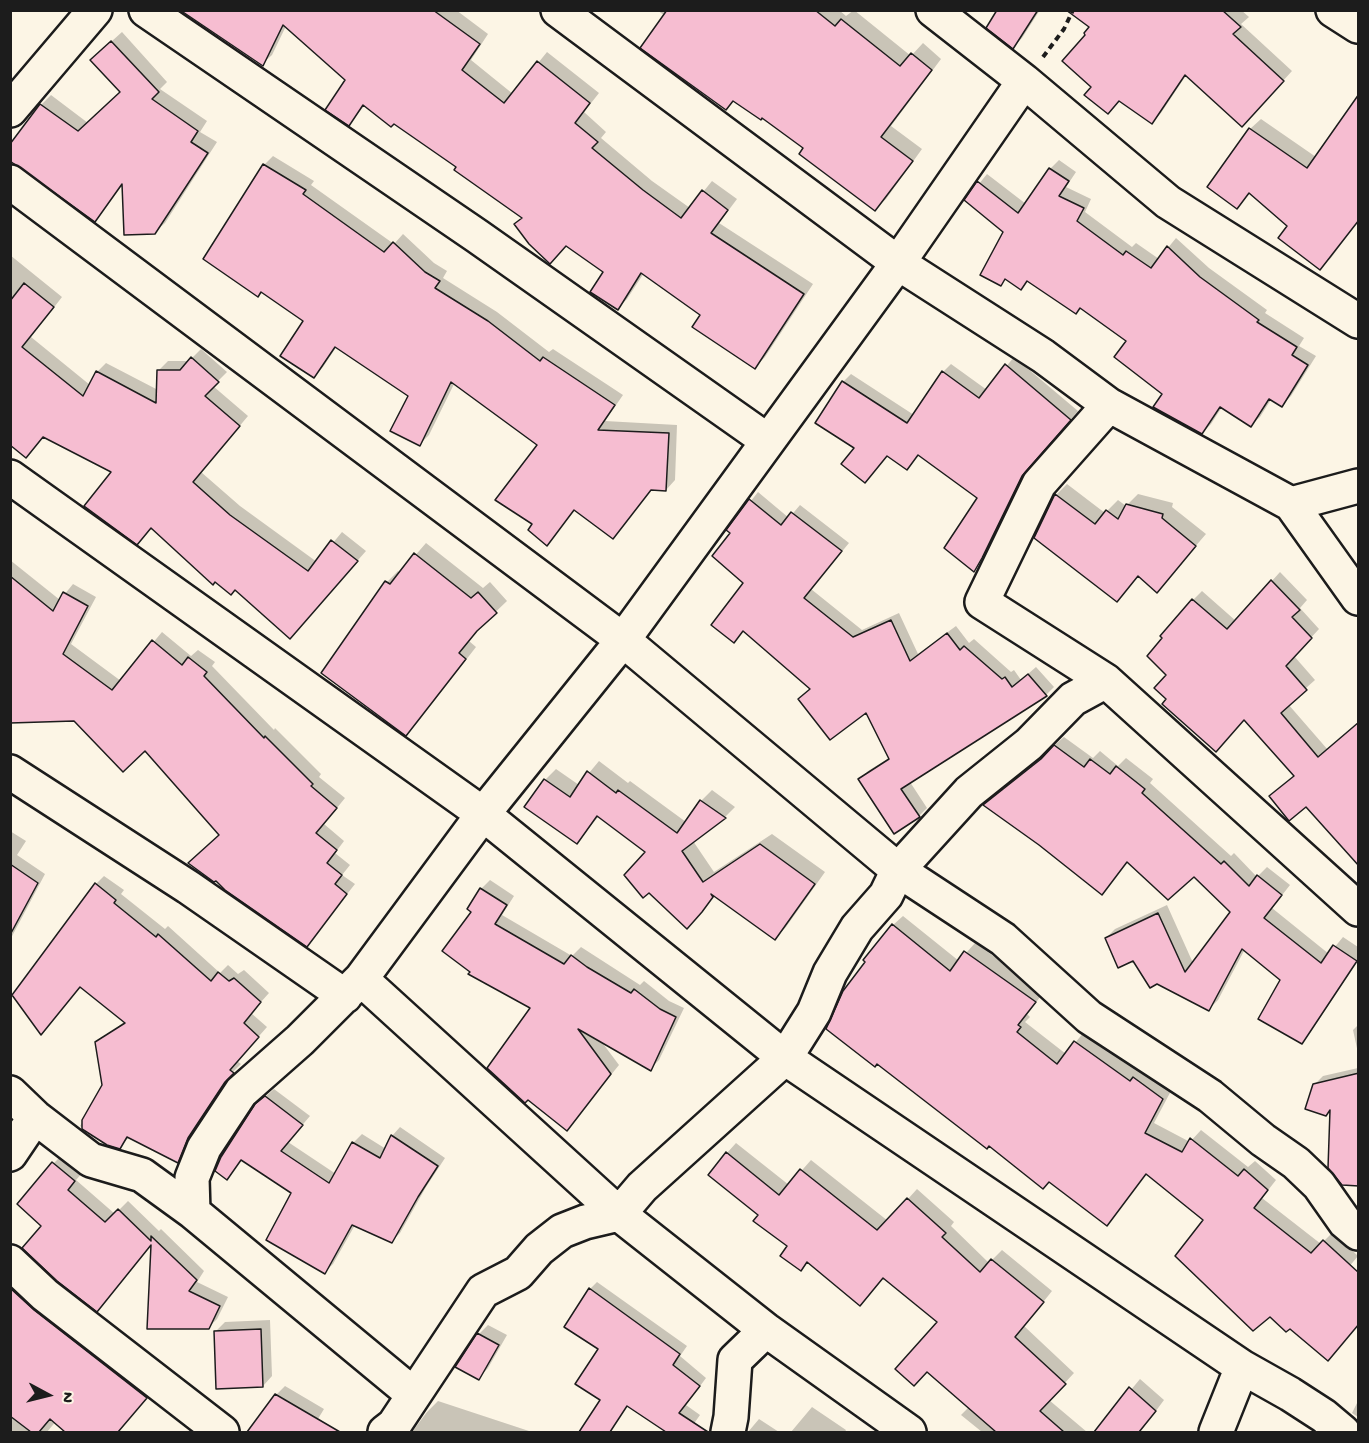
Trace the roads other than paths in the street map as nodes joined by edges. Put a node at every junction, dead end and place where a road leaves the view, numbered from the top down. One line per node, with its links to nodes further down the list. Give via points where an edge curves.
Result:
1 (96, 10): 8 (street)
2 (146, 10): 13 (street)
3 (558, 10): 10 (street)
4 (933, 10): 7 (street)
5 (1333, 10): 6 (street)
6 (1359, 26)
7 (1024, 81): 10 (street); 11 (street, via 1168,201)
8 (10, 110)
9 (10, 182): 18 (street)
10 (898, 263): 12 (street, via 1043,356); 13 (street)
11 (1359, 321)
12 (1109, 405): 16 (street); 19 (street, via 1039,484 982,602)
13 (768, 441): 18 (street)
14 (10, 477): 21 (street)
15 (1359, 486): 16 (street)
16 (1291, 504): 17 (street)
17 (1359, 598)
18 (623, 640): 21 (street); 22 (street)
19 (1106, 681): 22 (street, via 1073,699 1029,744 969,792); 23 (street)
20 (10, 772): 24 (street)
21 (483, 814): 24 (street); 25 (street)
22 (898, 870): 25 (street, via 886,894 857,928 830,973 814,1012); 31 (street, via 1003,939 1089,1017 1210,1096 1296,1162 1319,1185 1345,1222)
23 (1359, 909)
24 (353, 987): 29 (street, via 241,1092 204,1148 192,1178); 30 (street)
25 (785, 1058): 30 (street, via 642,1187); 34 (street)
26 (10, 1093): 27 (street)
27 (35, 1118): 28 (street); 29 (street, via 91,1160 142,1175)
28 (10, 1154)
29 (193, 1212): 35 (street)
30 (620, 1214): 33 (street); 35 (street, via 562,1231 518,1273 483,1291)
31 (1359, 1233)
32 (10, 1262): 36 (street, via 45,1295)
33 (766, 1330): 38 (street, via 735,1360); 39 (street)
34 (1242, 1367): 40 (street); 41 (street, via 1290,1394)
35 (414, 1395): 37 (street)
36 (222, 1432)
37 (385, 1432)
38 (728, 1432)
39 (909, 1432)
40 (1216, 1432)
41 (1343, 1432)

